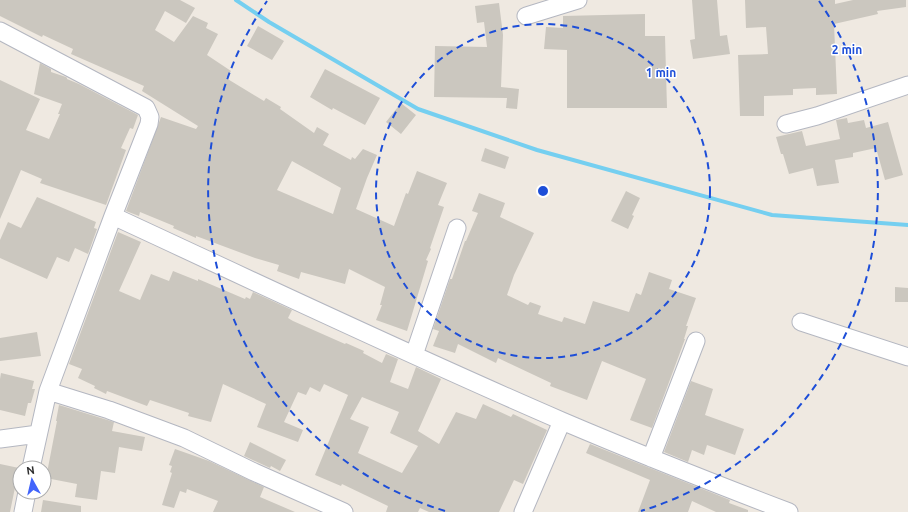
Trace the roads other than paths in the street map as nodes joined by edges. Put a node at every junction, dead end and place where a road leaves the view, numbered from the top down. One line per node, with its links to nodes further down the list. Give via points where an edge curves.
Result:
1 (578, 0): 2 (street)
2 (526, 16)
3 (1, 33): 6 (street, via 146,108 150,117 149,124)
4 (908, 85): 5 (street)
5 (786, 124)
6 (113, 216): 10 (street); 12 (street)
7 (457, 228): 10 (street)
8 (801, 322): 11 (street)
9 (696, 341): 16 (street)
10 (414, 355): 13 (street)
11 (908, 357)
12 (48, 391): 14 (street); 20 (street, via 184,438)
13 (562, 421): 16 (street); 21 (street)
14 (38, 434): 15 (street); 17 (street)
15 (0, 439)
16 (652, 458): 22 (street)
17 (33, 460)
18 (25, 500): 19 (street)
19 (23, 512)
20 (344, 512)
21 (523, 512)
22 (789, 512)

